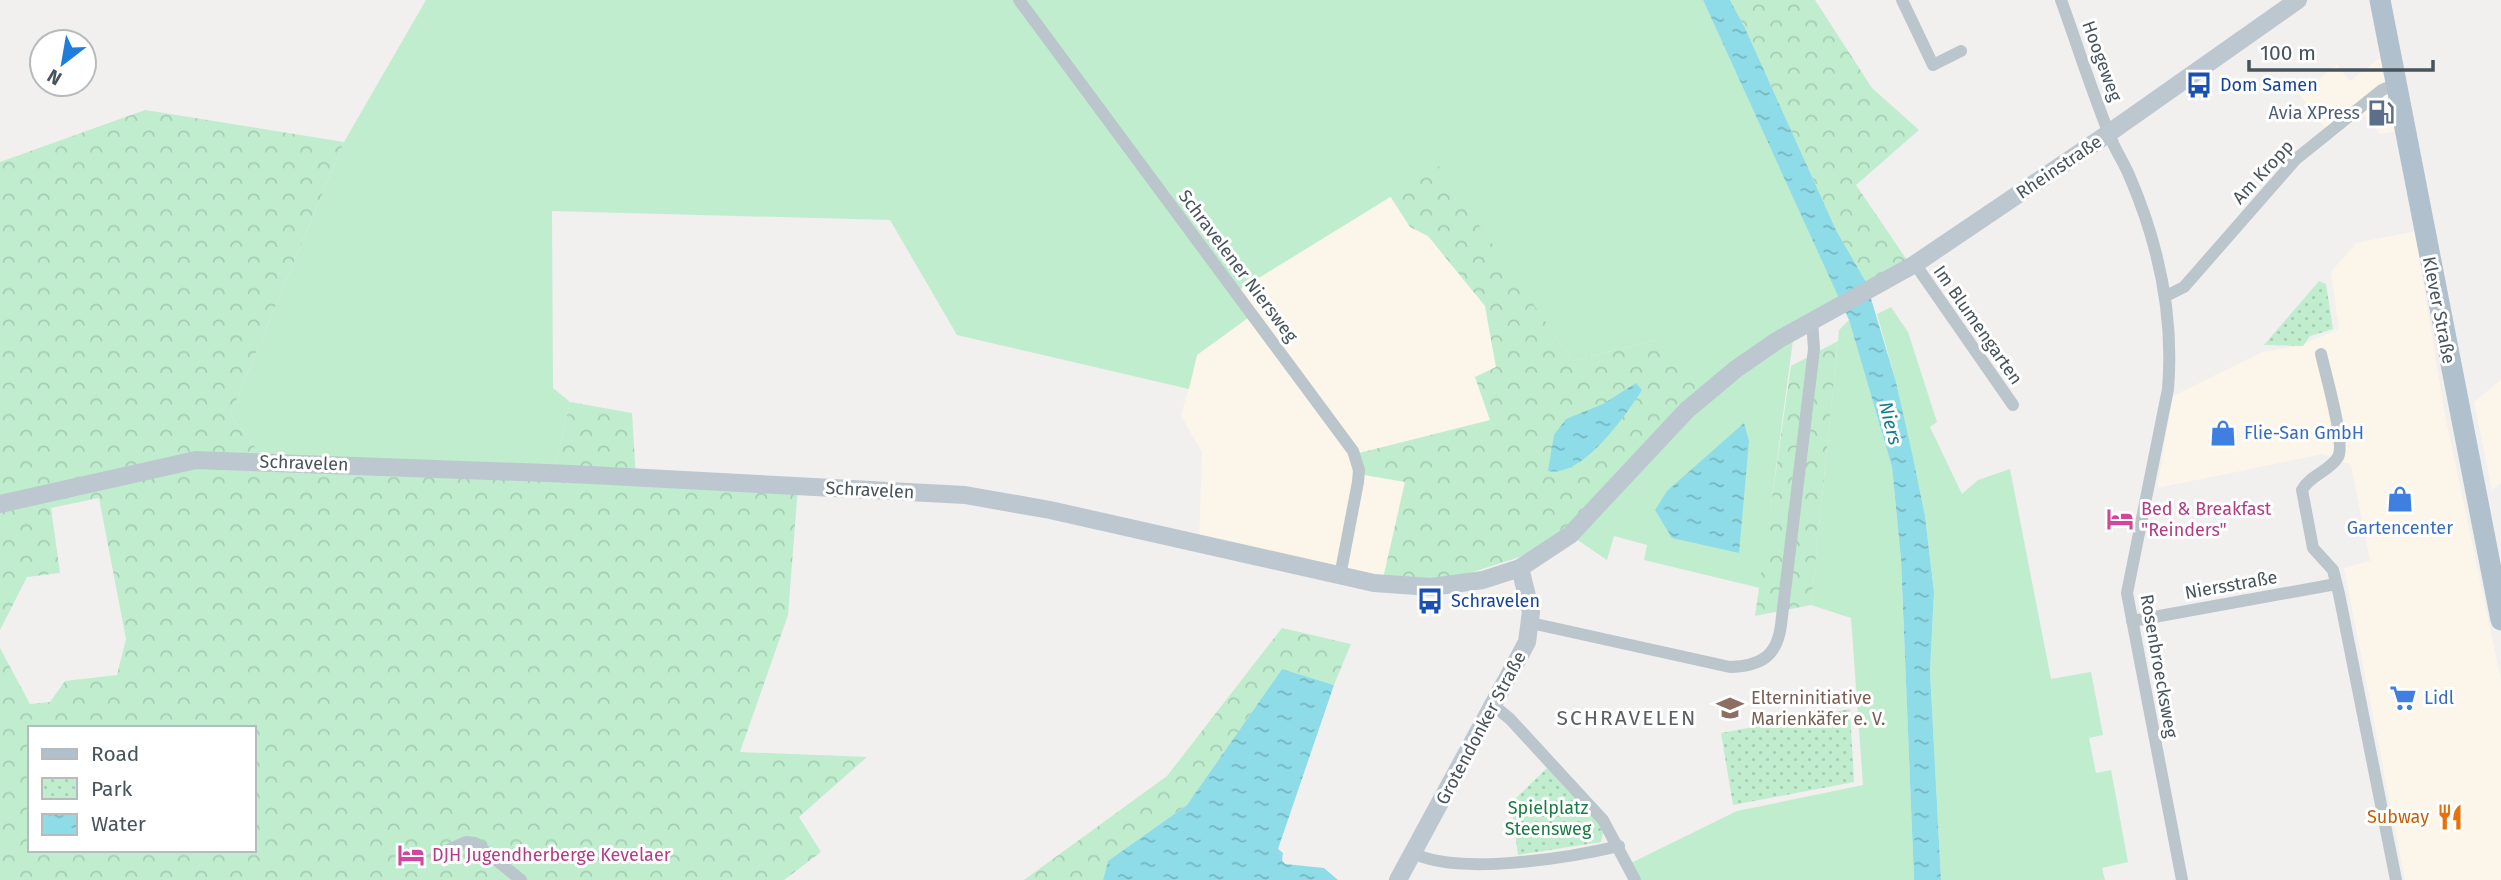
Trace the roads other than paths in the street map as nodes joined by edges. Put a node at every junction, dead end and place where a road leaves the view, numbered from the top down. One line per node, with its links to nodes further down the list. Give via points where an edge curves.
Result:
1 (1019, 0): 16 (street, Schravelener Niersweg, via 1353,451 1358,482)
2 (1902, 0): 6 (street, via 1933,65)
3 (2062, 0): 8 (street, Hoogeweg)
4 (2298, 0): 8 (main road, Rheinstraße)
5 (2379, 0): 7 (main road, Klever Straße)
6 (1961, 51)
7 (2398, 83): 10 (street, Am Kropp, via 2382,90 2296,159 2184,287); 18 (main road, Klever Straße)
8 (2109, 133): 9 (main road, Rheinstraße); 10 (street, Rosenbroecksweg, via 2154,246)
9 (1915, 264): 11 (main road, Rheinstraße); 13 (street, Im Blumengarten)
10 (2166, 296): 19 (street, Rosenbroecksweg, via 2171,358 2168,389 2127,593)
11 (1812, 321): 15 (main road, Schravelen, via 1710,390 1570,535); 20 (street, via 1814,349 1779,636 1769,656 1749,666 1730,667)
12 (2321, 354): 17 (street, via 2341,448 2333,463 2302,490 2313,548 2333,570)
13 (2012, 405)
14 (0, 504): 16 (main road, Schravelen, via 153,468 209,460 965,495)
15 (1520, 568): 16 (main road, Schravelen, via 1483,580 1431,587); 20 (main road, Grotendonker Straße)
16 (1340, 576)
17 (2336, 584): 19 (street, Niersstraße); 29 (street)
18 (2501, 620)
19 (2132, 621): 28 (street, Rosenbroecksweg)
20 (1531, 623): 21 (main road, Grotendonker Straße, via 1527,642)
21 (1493, 705): 22 (street, via 1603,820); 23 (main road, Grotendonker Straße)
22 (1619, 846): 23 (street, via 1574,856 1493,863 1438,861); 27 (street)
23 (1413, 853): 26 (main road, Grotendonker Straße)
24 (435, 856): 25 (street, via 470,842)
25 (522, 880)
26 (1398, 880)
27 (1634, 880)
28 (2182, 880)
29 (2396, 880)

